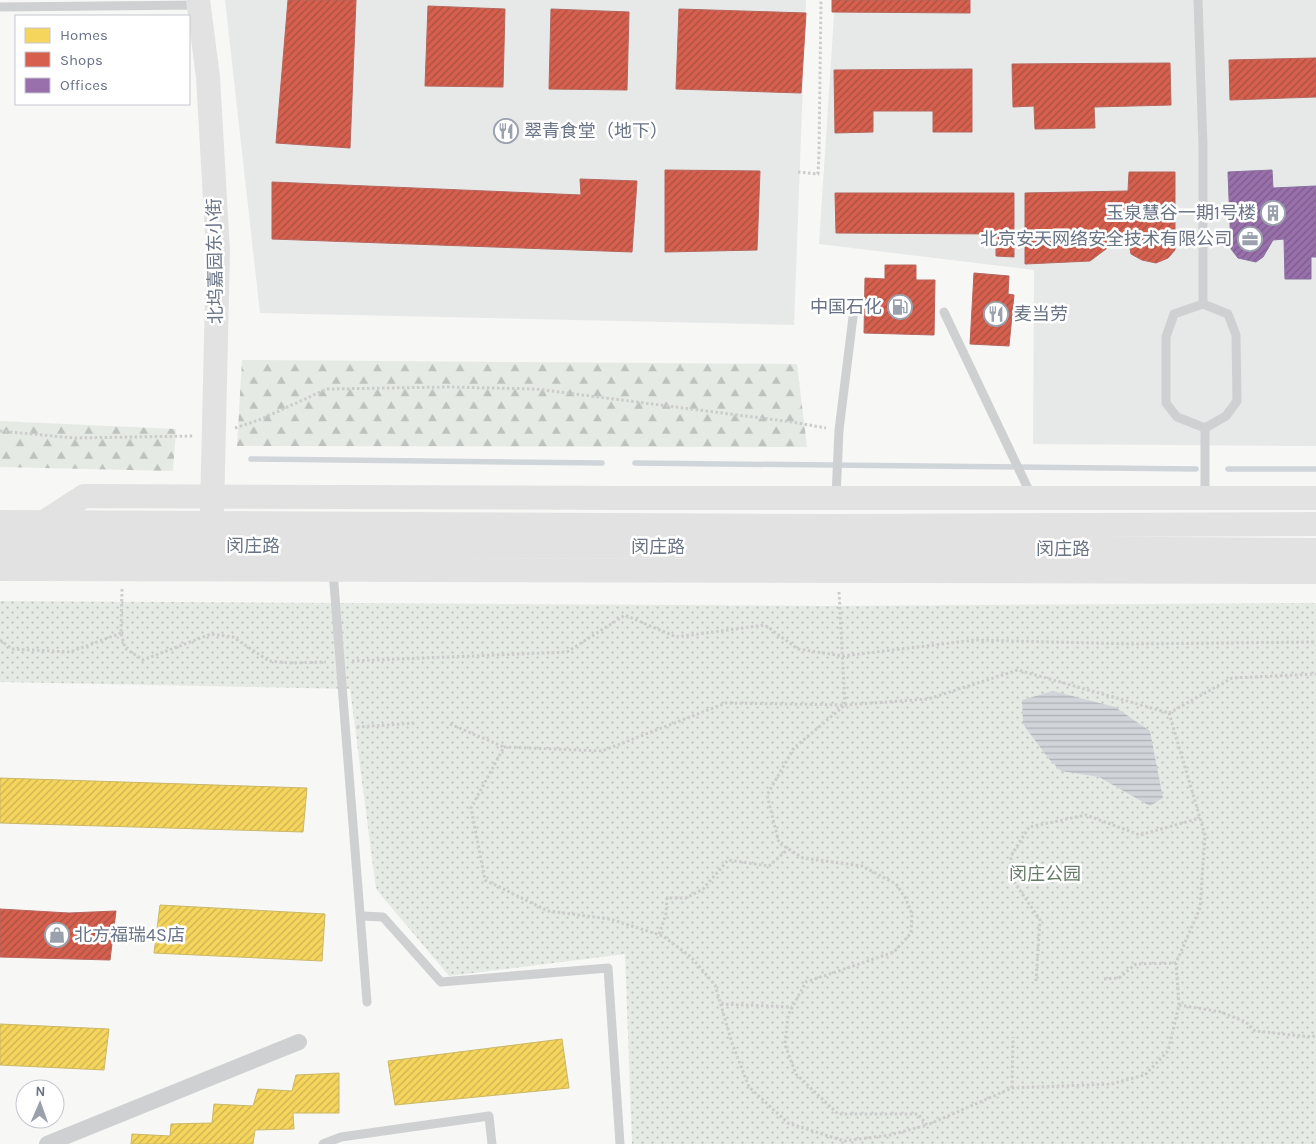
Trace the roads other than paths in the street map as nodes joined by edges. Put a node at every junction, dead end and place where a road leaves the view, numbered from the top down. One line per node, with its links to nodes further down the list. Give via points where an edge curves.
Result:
1 (1198, 0): 4 (lane, via 1203,146)
2 (199, 2): 3 (lane); 8 (street, 北坞嘉园东小街, via 208,77 218,252)
3 (0, 7)
4 (1203, 304): 7 (lane, via 1228,314 1236,335 1237,401 1226,416); 7 (lane, via 1174,314 1166,337 1166,403 1177,417)
5 (854, 309): 9 (lane, via 839,430)
6 (944, 312): 10 (lane)
7 (1205, 428): 11 (lane)
8 (212, 496): 9 (street); 14 (street, via 84,496); 15 (street, 北坞嘉园东小街)
9 (836, 498): 10 (street); 18 (street)
10 (1032, 498): 11 (street)
11 (1205, 498): 12 (street)
12 (1316, 498)
13 (0, 522): 14 (street, 闵庄路)
14 (44, 522): 15 (street, 闵庄路)
15 (212, 523): 18 (street, 闵庄路)
16 (1316, 524): 18 (street, 闵庄路)
17 (0, 546): 18 (street, 闵庄路)
18 (837, 548): 19 (street, 闵庄路); 21 (street, 闵庄路); 22 (street, 闵庄路)
19 (1316, 550)
20 (0, 569): 21 (street, 闵庄路)
21 (333, 569): 23 (lane)
22 (1316, 572)
23 (361, 916): 24 (lane); 29 (lane, via 383,916 441,982 608,968)
24 (367, 1002)
25 (298, 1042): 26 (street)
26 (47, 1144)
27 (323, 1144): 28 (lane, via 341,1137 489,1116)
28 (492, 1144)
29 (620, 1144)

